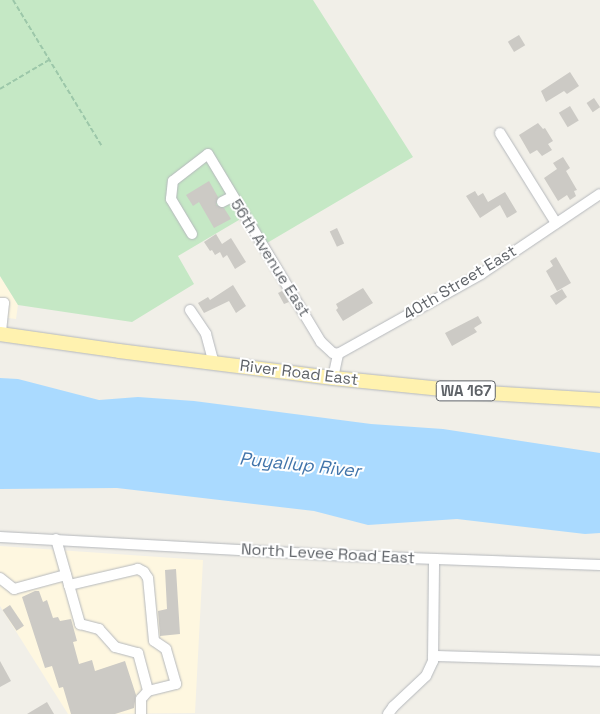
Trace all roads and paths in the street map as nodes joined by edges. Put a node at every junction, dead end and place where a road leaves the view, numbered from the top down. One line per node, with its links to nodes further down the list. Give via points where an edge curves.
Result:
1 (13, 0): 2 (path)
2 (49, 60): 3 (path); 5 (path)
3 (0, 89)
4 (500, 133): 9 (street)
5 (101, 145)
6 (600, 194): 9 (street, 40th Street East)
7 (232, 197): 8 (street); 10 (street, 56th Avenue East, via 208,154 173,181 171,199); 14 (street, 56th Avenue East, via 321,342)
8 (222, 202)
9 (556, 223): 14 (street, 40th Street East, via 481,274)
10 (192, 234)
11 (0, 303): 13 (street, via 4,303)
12 (190, 310): 15 (street, via 206,334)
13 (0, 334): 15 (main road, River Road East / WA 167)
14 (338, 354): 16 (street)
15 (214, 363): 16 (main road, River Road East / WA 167)
16 (333, 378): 17 (main road, River Road East / WA 167, via 471,392)
17 (600, 400)
18 (0, 537): 19 (street, North Levee Road East)
19 (56, 540): 20 (street, North Levee Road East); 22 (street)
20 (434, 559): 21 (street, North Levee Road East); 25 (street)
21 (600, 565)
22 (66, 575): 23 (street, via 14,589); 24 (street)
23 (0, 578)
24 (69, 586): 27 (street, via 80,624 99,629 115,647 138,653); 27 (street, via 138,570 144,572 148,578 154,641 166,650 176,684)
25 (433, 656): 26 (street); 29 (street, via 426,676)
26 (600, 661)
27 (148, 691): 28 (street, via 141,699)
28 (141, 714)
29 (388, 714)

